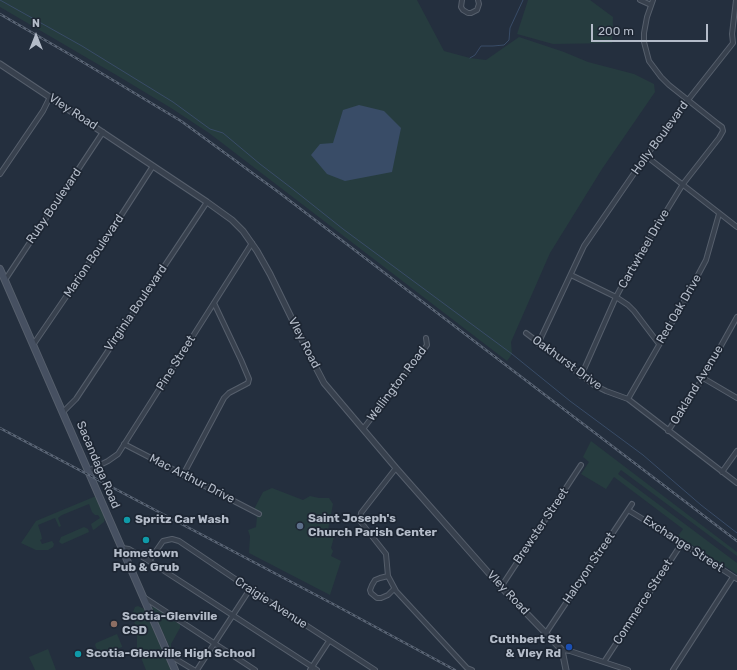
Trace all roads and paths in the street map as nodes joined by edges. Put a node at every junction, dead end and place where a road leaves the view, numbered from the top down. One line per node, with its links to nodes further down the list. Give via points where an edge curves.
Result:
1 (462, 0): 2 (street, via 461,7 468,13 477,10)
2 (478, 0)
3 (640, 0): 6 (street)
4 (653, 0): 6 (street)
5 (736, 0): 7 (street, Holly Boulevard, via 732,34)
6 (651, 5): 10 (street, via 644,33 649,61 660,77)
7 (735, 43): 10 (street, Holly Boulevard)
8 (0, 65): 9 (street, Vley Road)
9 (50, 97): 11 (street, Vley Road); 14 (street)
10 (688, 100): 12 (street, Holly Boulevard); 15 (street, Cartwheel Drive, via 722,127 723,131)
11 (104, 132): 13 (street, Vley Road); 22 (street, Ruby Boulevard)
12 (646, 156): 15 (street); 21 (street, Holly Boulevard, via 584,246)
13 (153, 166): 16 (street, Vley Road); 30 (street, Marion Boulevard)
14 (0, 174)
15 (683, 184): 17 (street); 23 (street, Cartwheel Drive, via 632,266)
16 (207, 202): 19 (street, Vley Road, via 232,220); 35 (street, Virginia Boulevard, via 76,399)
17 (719, 214): 18 (street); 29 (street, Red Oak Drive, via 706,260)
18 (737, 227)
19 (252, 242): 24 (street, Pine Street); 36 (street, Vley Road, via 324,383)
20 (0, 269): 22 (main road, Sacandaga Road)
21 (571, 275): 23 (street); 28 (street, Holly Boulevard)
22 (5, 280): 30 (main road, Sacandaga Road)
23 (616, 297): 29 (street, via 634,311); 31 (street, Cartwheel Drive)
24 (214, 303): 38 (street, Pine Street); 44 (street, via 249,380 224,398)
25 (737, 317): 32 (street, Oakland Avenue)
26 (526, 333): 28 (street, Oakhurst Drive)
27 (426, 338): 36 (street, Wellington Road, via 425,348)
28 (538, 344): 31 (street, Oakhurst Drive)
29 (659, 344): 34 (street, Red Oak Drive)
30 (33, 345): 35 (main road, Sacandaga Road)
31 (581, 376): 34 (street, Oakhurst Drive, via 606,391)
32 (703, 378): 33 (street); 37 (street, Oakland Avenue)
33 (737, 398)
34 (628, 399): 37 (street, Oakhurst Drive)
35 (63, 412): 42 (main road, Sacandaga Road)
36 (363, 429): 41 (street, Vley Road)
37 (668, 431): 43 (street, Oakhurst Drive)
38 (124, 444): 42 (street, Pine Street, via 118,454); 44 (street, Mac Arthur Drive)
39 (737, 451): 43 (street)
40 (581, 465): 54 (street, Brewster Street)
41 (396, 468): 52 (street, via 362,513 360,521 386,554); 54 (street, Vley Road)
42 (88, 470): 50 (main road, Sacandaga Road)
43 (722, 472): 45 (street, Oakhurst Drive)
44 (183, 475): 48 (street, Mac Arthur Drive)
45 (737, 483)
46 (632, 504): 47 (street, Halcyon Street)
47 (628, 510): 49 (street, Exchange Street); 59 (street, Halcyon Street)
48 (259, 514)
49 (682, 542): 53 (street, Exchange Street); 64 (street, Commerce Street)
50 (122, 548): 51 (street); 57 (main road, Sacandaga Road)
51 (149, 560): 56 (street, Craigie Avenue, via 160,544 168,539 179,541); 58 (street)
52 (388, 576): 55 (street); 55 (street, via 375,580 371,593 377,598 382,598)
53 (735, 578): 74 (street)
54 (500, 587): 59 (street, Vley Road)
55 (394, 588): 71 (street, via 467,668)
56 (250, 589): 58 (street); 60 (street, Craigie Avenue)
57 (143, 597): 61 (street); 63 (main road, Sacandaga Road)
58 (234, 616): 61 (street); 65 (street)
59 (546, 633): 62 (street, Vley Road)
60 (329, 641): 65 (street); 70 (street, Craigie Avenue)
61 (215, 644): 67 (street); 68 (street)
62 (562, 650): 64 (street); 72 (street)
63 (169, 655): 66 (main road, Sacandaga Road); 67 (street)
64 (604, 662): 73 (street)
65 (311, 668): 69 (street)
66 (175, 670)
67 (195, 670)
68 (255, 670)
69 (317, 670)
70 (375, 670)
71 (472, 670)
72 (566, 670)
73 (628, 670)
74 (673, 670)

